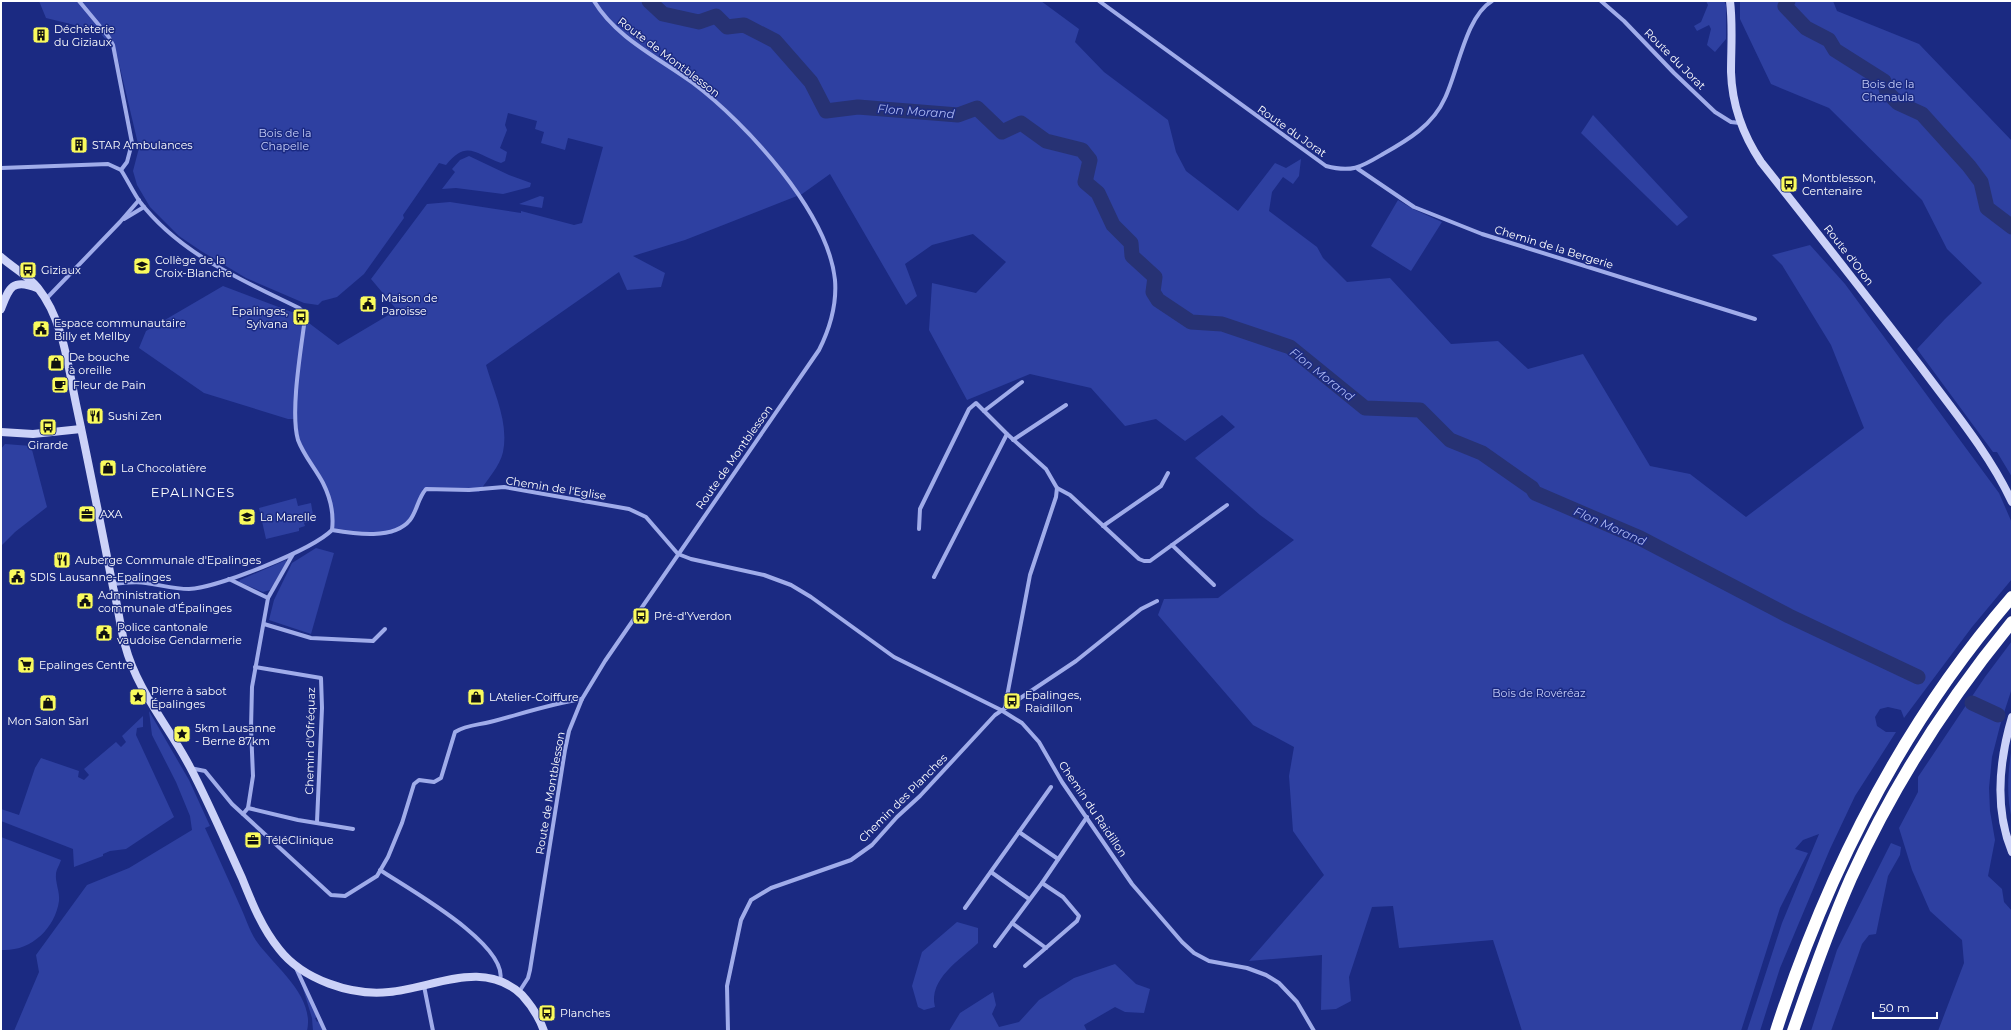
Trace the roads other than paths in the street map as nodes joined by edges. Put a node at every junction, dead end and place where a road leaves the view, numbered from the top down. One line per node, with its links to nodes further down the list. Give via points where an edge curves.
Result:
1 (78, 1): 11 (street, via 113,45 132,143)
2 (594, 1): 36 (street, Route de Montblesson, via 602,15 616,30 694,84 736,121 782,171 826,242 835,281 833,316 819,350)
3 (1099, 1): 10 (street, Route du Jorat, via 1326,166 1341,170)
4 (1492, 1): 7 (street, Route du Jorat)
5 (1600, 1): 8 (street, Route du Jorat, via 1624,21 1715,112 1731,122)
6 (1730, 1): 8 (street, Route d'Oron, via 1731,74)
7 (1487, 3): 10 (street, Route du Jorat, via 1468,32 1445,100 1427,124 1405,142)
8 (1740, 123): 29 (street, Route d'Oron, via 1761,162 1832,250 1976,441)
9 (1, 168): 11 (street, via 108,164)
10 (1358, 169): 19 (street, Chemin de la Bergerie, via 1414,207 1482,234)
11 (122, 170): 12 (street)
12 (139, 200): 13 (street); 14 (street)
13 (144, 207): 14 (street); 33 (street, via 178,242 207,261 303,312 305,318 295,422 298,440 323,483 332,510)
14 (122, 220): 17 (street)
15 (1, 257): 16 (street, via 29,278)
16 (40, 290): 17 (street); 18 (street, via 23,284 15,285 8,291)
17 (45, 300): 23 (street, via 63,345)
18 (1, 309)
19 (1755, 319)
20 (1022, 382): 22 (street)
21 (1066, 404): 26 (street)
22 (984, 411): 25 (street); 32 (street, via 976,403 969,409 920,509)
23 (81, 429): 24 (street, via 33,434); 39 (street)
24 (1, 432)
25 (1007, 434): 26 (street); 37 (street)
26 (1013, 440): 28 (street, via 1046,469)
27 (1168, 473): 31 (street, via 1161,486)
28 (1057, 488): 31 (street, via 1070,495); 49 (street, via 1030,575)
29 (2012, 502)
30 (1227, 505): 34 (street)
31 (1103, 526): 34 (street, via 1144,561 1150,561)
32 (919, 529)
33 (332, 530): 35 (street, via 327,536); 36 (street, Chemin de l'Eglise, via 388,534 410,520 426,489 470,490 504,487 629,509 646,517)
34 (1172, 545): 40 (street)
35 (293, 554): 38 (street); 42 (street)
36 (678, 554): 48 (street, Route de Montblesson); 49 (street, Chemin du Raidillon, via 764,575 791,585 894,657)
37 (934, 577)
38 (229, 579): 39 (street, via 189,589 133,582); 42 (street)
39 (113, 584): 51 (street, via 123,638 132,666 151,705)
40 (1214, 585)
41 (2012, 597): 79 (highway, via 1946,682 1902,749 1866,812 1826,897)
42 (268, 598): 45 (street)
43 (1157, 601): 49 (street, via 1141,609 1076,661)
44 (2012, 622): 80 (highway, via 1938,722 1878,823 1838,909)
45 (264, 624): 46 (street, via 311,638 359,642 372,641); 47 (street)
46 (385, 629)
47 (255, 667): 53 (street, via 251,728 253,776); 56 (street, Chemin d'Ofréquaz, via 321,678)
48 (582, 699): 61 (street, via 462,728 455,732 441,778 434,782 419,780 414,784 402,823); 73 (street, Route de Montblesson, via 569,731 565,750 530,970 528,978)
49 (1003, 709): 55 (street, Chemin du Raidillon, via 1033,734); 77 (street, Chemin des Planches, via 872,845 851,860 771,888 751,900 741,920 727,986)
50 (2012, 716): 59 (street, via 2002,758 2000,792 2005,830)
51 (190, 768): 54 (street, via 206,771); 69 (street, via 268,933 281,951)
52 (1051, 787): 58 (street)
53 (248, 808): 54 (street); 56 (street)
54 (243, 814): 61 (street, via 331,895 345,896 377,876)
55 (1087, 817): 60 (street); 78 (street, Chemin du Raidillon, via 1137,890 1188,948 1209,961 1247,968 1279,983 1297,1002)
56 (317, 822): 57 (street)
57 (353, 828)
58 (1019, 832): 60 (street); 62 (street)
59 (2012, 852)
60 (1058, 859): 63 (street)
61 (380, 870): 71 (street, via 458,921 476,936 500,967)
62 (991, 872): 64 (street); 65 (street)
63 (1042, 883): 64 (street); 68 (street, via 1063,897 1079,916 1077,921)
64 (1029, 899): 66 (street)
65 (964, 908)
66 (1012, 923): 67 (street); 68 (street)
67 (995, 946)
68 (1046, 948): 70 (street)
69 (295, 964): 72 (street, via 323,981 343,989 387,992); 75 (street)
70 (1025, 966)
71 (500, 981): 72 (street, via 473,976 453,978); 73 (street)
72 (424, 986): 76 (street)
73 (518, 992): 74 (street, via 536,1012)
74 (544, 1030)
75 (324, 1031)
76 (433, 1031)
77 (728, 1031)
78 (1314, 1031)
79 (1776, 1031)
80 (1793, 1031)

